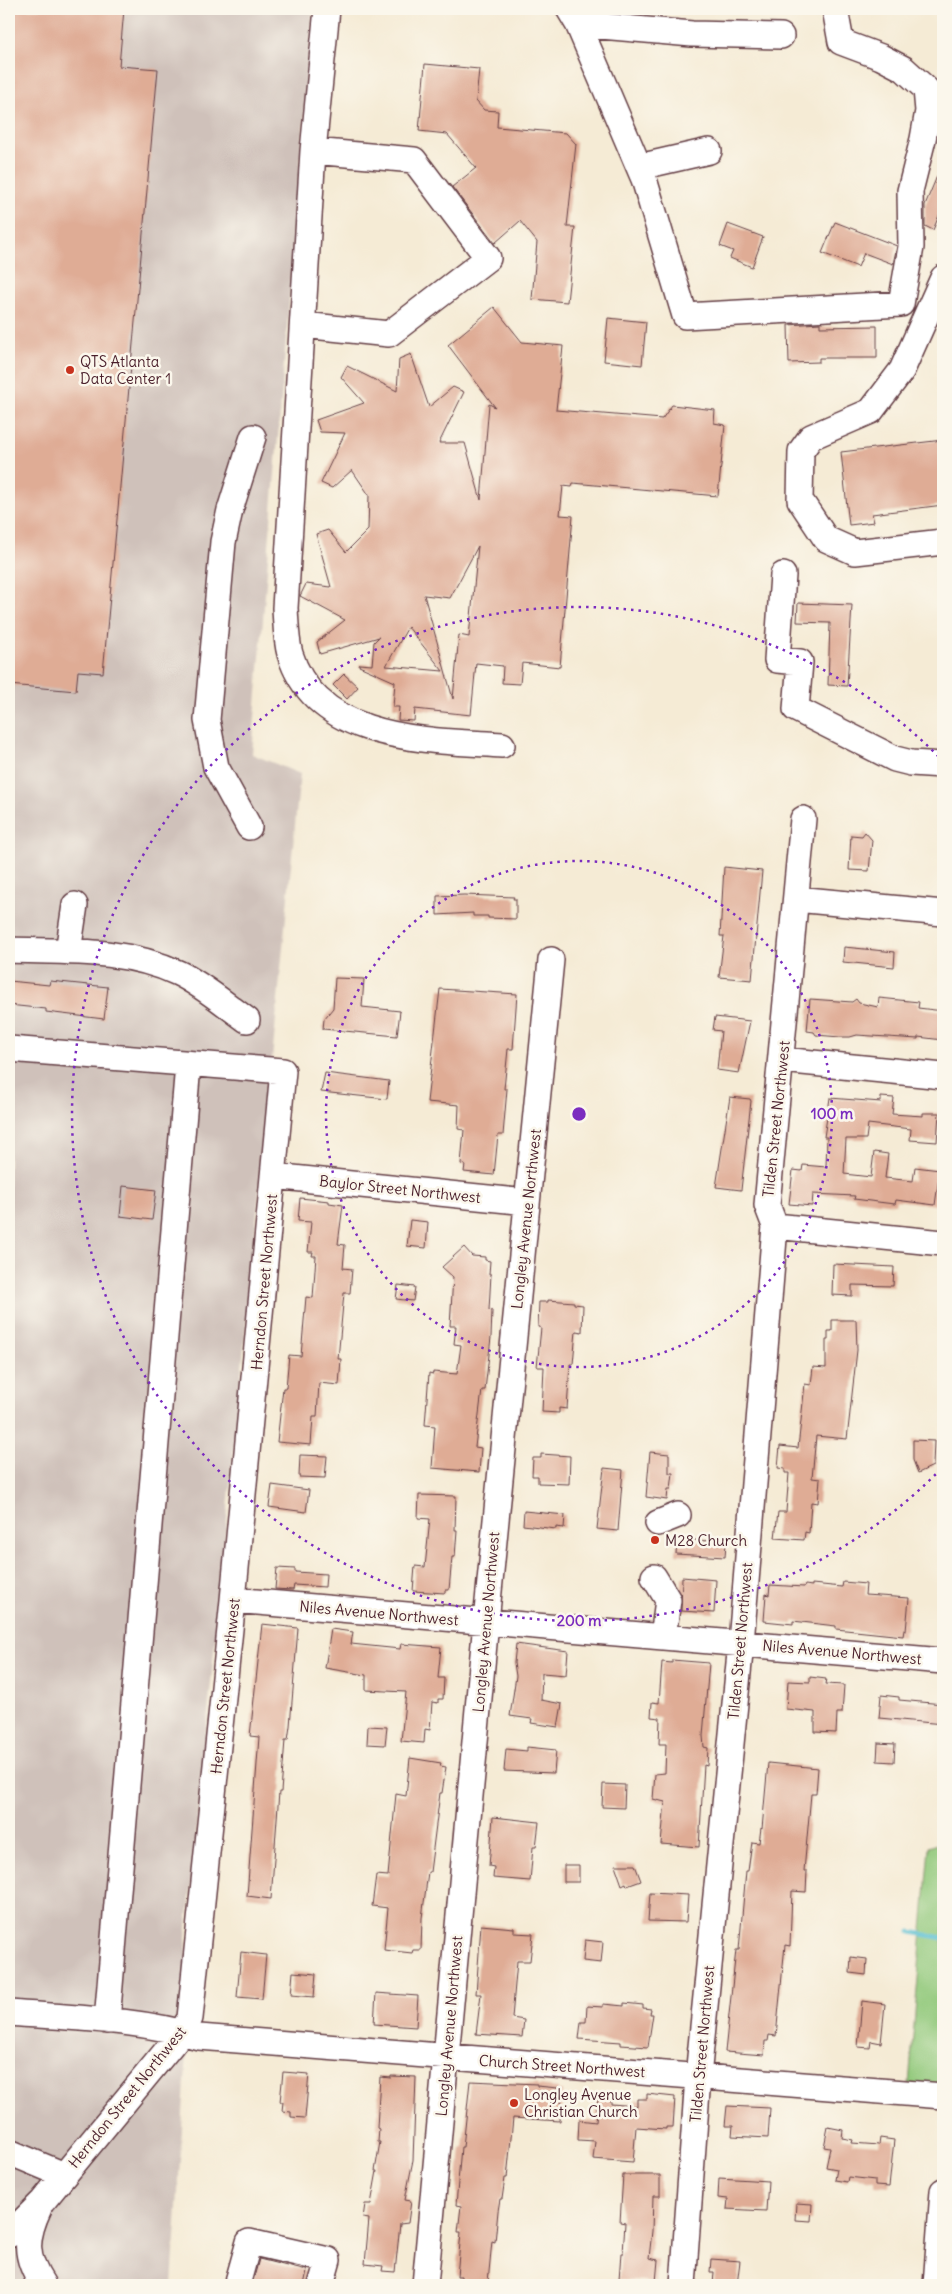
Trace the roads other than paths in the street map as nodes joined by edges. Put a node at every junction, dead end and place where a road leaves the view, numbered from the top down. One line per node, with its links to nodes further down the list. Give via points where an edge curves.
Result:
1 (327, 9): 5 (street)
2 (835, 9): 7 (street, via 841,42 904,69 926,89 928,111 910,192 911,247 901,304 685,316)
3 (574, 17): 4 (street, via 692,34); 7 (street)
4 (781, 36)
5 (314, 151): 9 (street); 9 (street, via 414,160 488,258 389,334)
6 (709, 151): 7 (street)
7 (639, 168)
8 (943, 278): 11 (street, via 902,370 871,411 811,437 801,451 800,500 826,539 855,552)
9 (304, 325): 13 (street, via 285,608 290,653 301,680 322,704 347,719 379,730 415,739)
10 (253, 437): 16 (street, via 223,542 207,720 216,767)
11 (943, 542)
12 (783, 575): 14 (street, via 777,660 800,662 796,709 895,759)
13 (502, 745)
14 (943, 765)
15 (803, 819): 17 (street, Tilden Street Northwest)
16 (249, 827)
17 (796, 899): 19 (street); 25 (street, Tilden Street Northwest)
18 (75, 905): 21 (street)
19 (943, 913)
20 (9, 950): 21 (street)
21 (68, 952): 23 (street, via 119,954 179,973)
22 (551, 960): 29 (street, Longley Avenue Northwest)
23 (247, 1020)
24 (9, 1049): 26 (street)
25 (782, 1060): 27 (street); 30 (street, Tilden Street Northwest, via 768,1205)
26 (188, 1065): 28 (street, Herndon Street Northwest, via 283,1071); 39 (street)
27 (943, 1076)
28 (273, 1176): 29 (street, Baylor Street Northwest); 33 (street, Herndon Street Northwest)
29 (527, 1202): 34 (street, Longley Avenue Northwest)
30 (774, 1226): 31 (street); 36 (street, Tilden Street Northwest)
31 (943, 1243)
32 (654, 1577): 35 (street, via 668,1600)
33 (233, 1600): 34 (street, Niles Avenue Northwest); 40 (street, Herndon Street Northwest, via 195,1983 190,2018)
34 (486, 1622): 35 (street, Niles Avenue Northwest); 41 (street, Longley Avenue Northwest)
35 (663, 1637): 36 (street, Niles Avenue Northwest)
36 (741, 1644): 37 (street, Niles Avenue Northwest); 42 (street, Tilden Street Northwest)
37 (943, 1661)
38 (9, 2013): 39 (street, Church Street Northwest)
39 (107, 2021): 40 (street, Church Street Northwest)
40 (182, 2032): 41 (street, Church Street Northwest, via 199,2037); 45 (street, Herndon Street Northwest)
41 (446, 2057): 42 (street, Church Street Northwest); 52 (street, Longley Avenue Northwest)
42 (698, 2076): 43 (street, Church Street Northwest); 53 (street, Tilden Street Northwest)
43 (943, 2096)
44 (9, 2152): 45 (street)
45 (64, 2175): 47 (street, Herndon Street Northwest)
46 (943, 2191): 54 (street)
47 (43, 2201): 48 (street, Herndon Street Northwest); 49 (street, via 29,2228 29,2252 32,2269)
48 (9, 2235)
49 (43, 2285)
50 (237, 2285): 51 (street, via 249,2242 328,2260)
51 (321, 2285)
52 (425, 2285)
53 (683, 2285)
54 (936, 2285)

